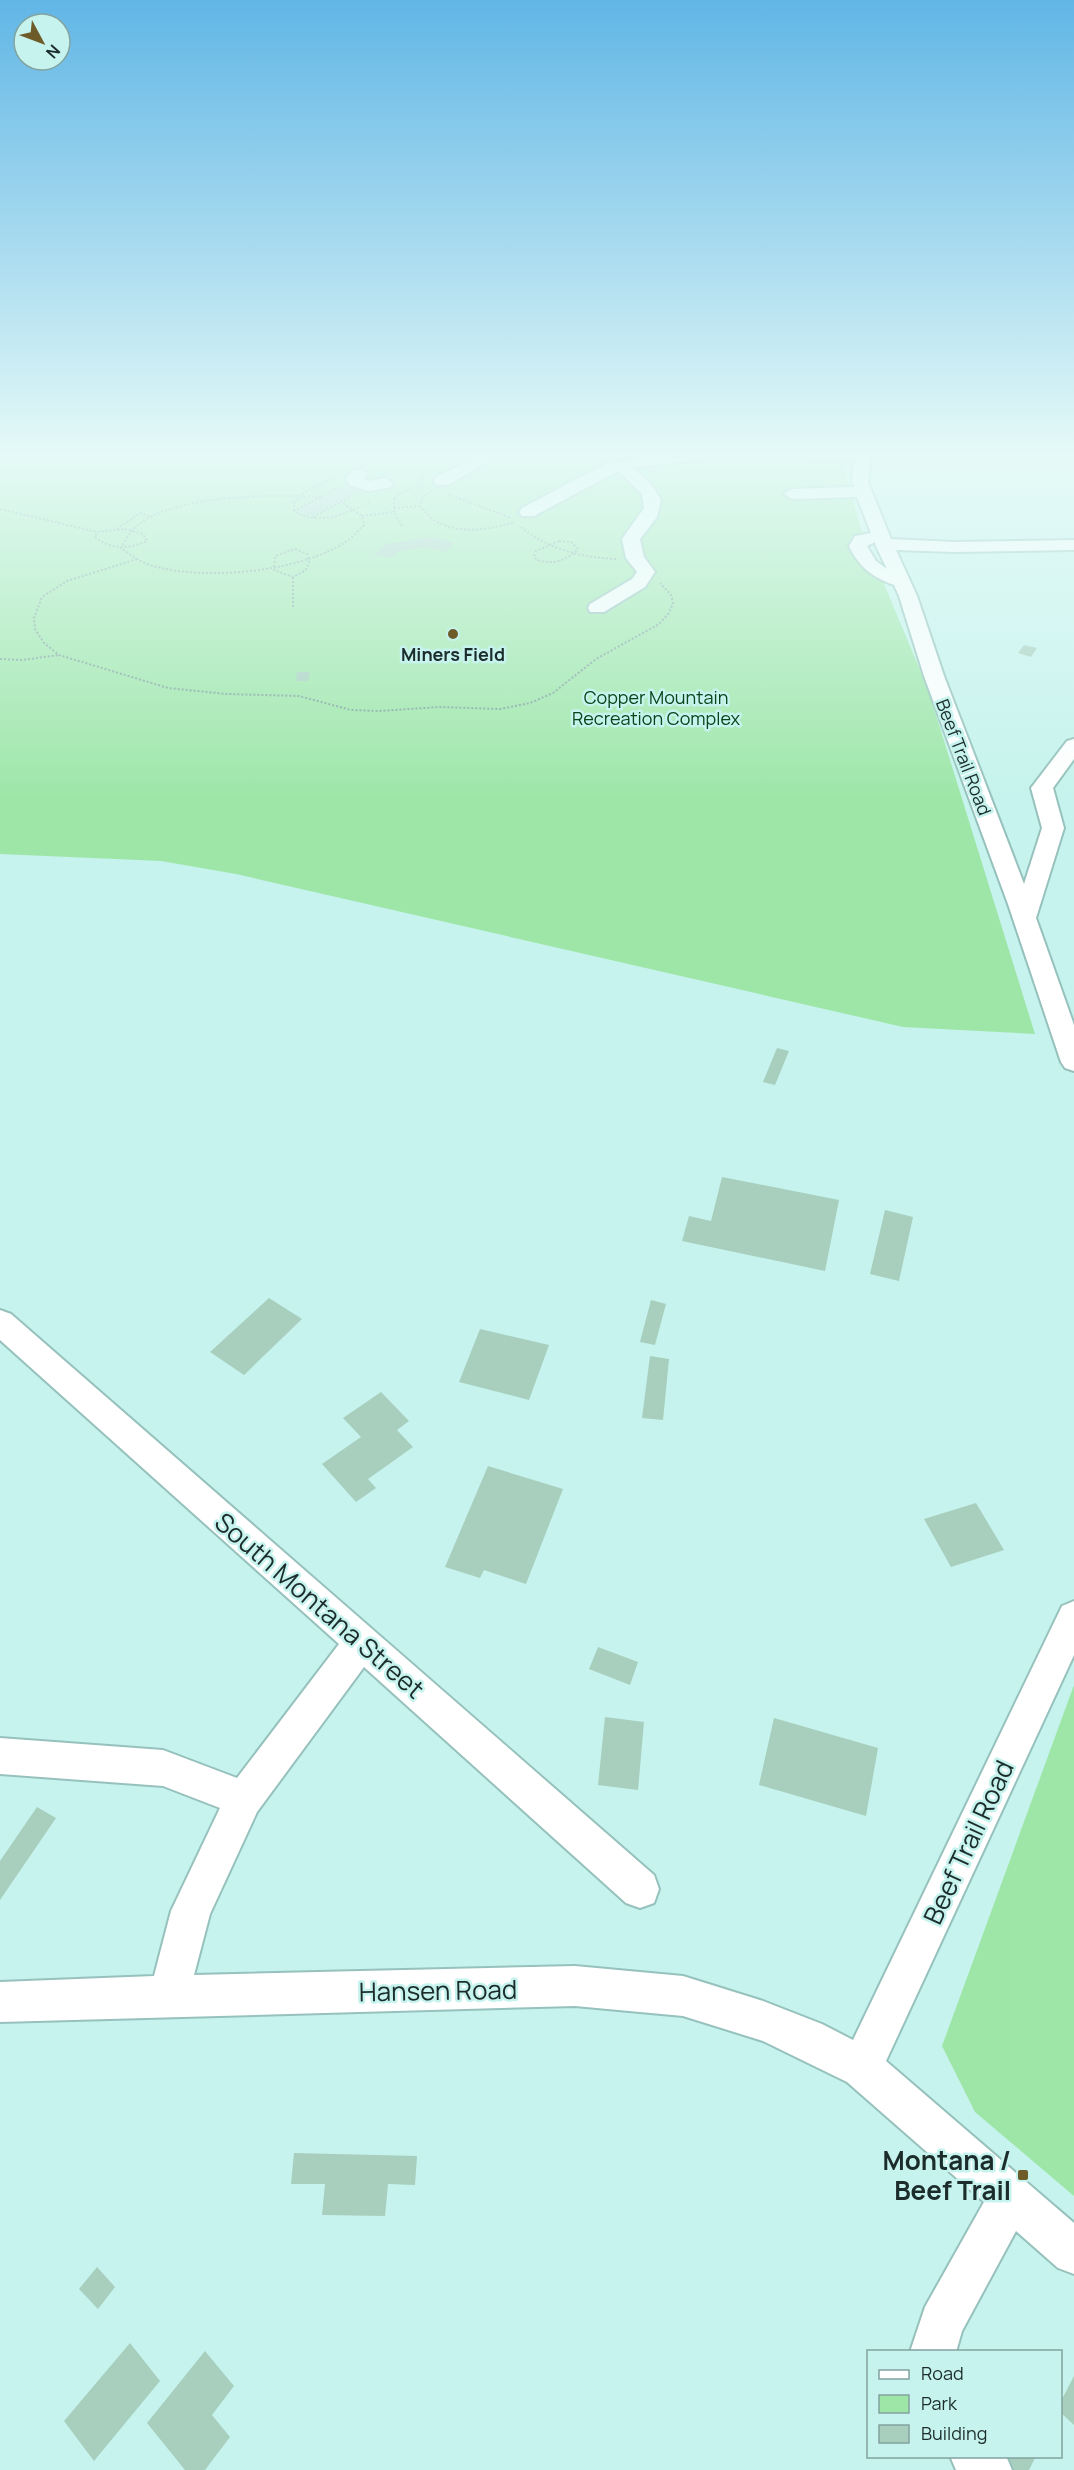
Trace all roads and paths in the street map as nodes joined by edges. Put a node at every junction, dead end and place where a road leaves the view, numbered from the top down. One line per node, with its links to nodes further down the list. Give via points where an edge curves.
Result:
1 (110, 567): 14 (path, via 67,581 42,597 36,608 35,629)
2 (163, 567): 3 (path, via 195,572)
3 (265, 567)
4 (275, 567): 10 (path, via 278,573)
5 (307, 567): 10 (path)
6 (641, 567): 13 (street, via 639,583)
7 (643, 567): 14 (path, via 663,586 673,603 659,624 596,659 553,693 500,709 351,710 299,696 196,692 148,684)
8 (872, 567): 11 (street)
9 (895, 567): 11 (street, Beef Trail Road)
10 (293, 577): 12 (path)
11 (901, 581): 19 (street, Beef Trail Road)
12 (293, 607)
13 (597, 608)
14 (59, 655): 15 (path)
15 (0, 659)
16 (1074, 745): 17 (street, via 1042,788)
17 (1052, 823): 18 (street); 19 (street)
18 (1074, 830)
19 (1025, 917): 20 (street, Beef Trail Road)
20 (1074, 1062)
21 (0, 1322): 23 (street, South Montana Street)
22 (1074, 1617): 29 (street, Beef Trail Road)
23 (362, 1642): 25 (street); 26 (street, South Montana Street)
24 (0, 1756): 25 (street, via 163,1768)
25 (244, 1799): 27 (street, via 191,1911)
26 (640, 1889)
27 (169, 1996): 28 (street, Hansen Road); 29 (street, Hansen Road, via 575,1986 683,1996 763,2021)
28 (0, 2002)
29 (862, 2067): 30 (street)
30 (1011, 2197): 31 (street); 32 (street, via 941,2323)
31 (1074, 2252)
32 (934, 2350)
33 (975, 2458): 34 (street)
34 (988, 2470)

